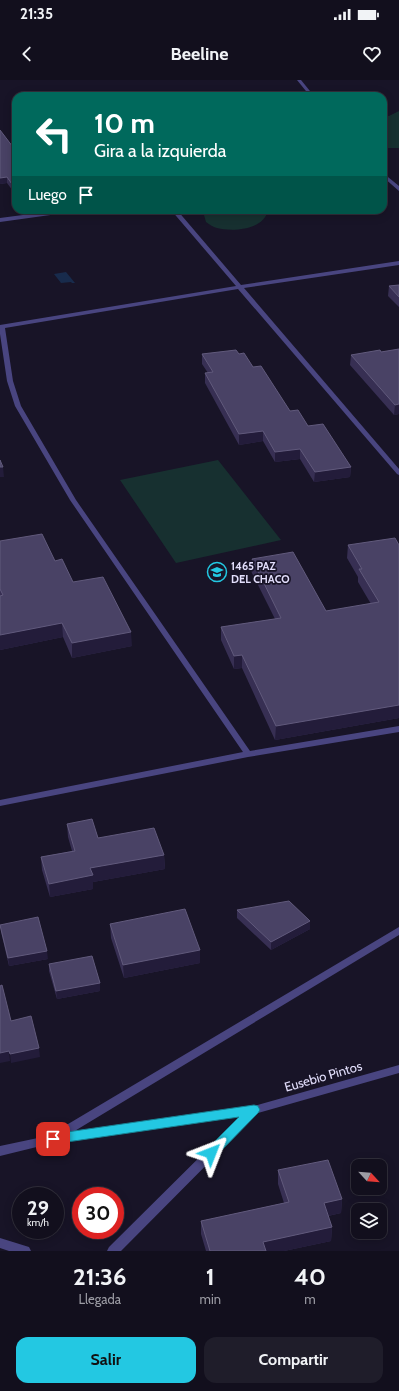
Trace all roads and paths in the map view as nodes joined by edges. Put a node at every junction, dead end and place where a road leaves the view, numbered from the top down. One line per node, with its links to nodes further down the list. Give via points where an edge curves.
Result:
1 (299, 80): 2 (street)
2 (309, 92)
3 (387, 178): 4 (street)
4 (399, 188)
5 (43, 214): 7 (street)
6 (177, 214): 9 (street)
7 (0, 220)
8 (399, 263): 9 (street)
9 (239, 287): 10 (street); 11 (street)
10 (1, 327): 13 (street, via 10,381 18,406 73,500)
11 (399, 473)
12 (399, 729): 13 (street)
13 (248, 754): 14 (street)
14 (0, 803)
15 (399, 930): 18 (street)
16 (399, 1069): 17 (street, Eusebio Pintos)
17 (254, 1110): 18 (street, Eusebio Pintos); 22 (street)
18 (53, 1139): 19 (street)
19 (0, 1151)
20 (0, 1242): 21 (street)
21 (25, 1251)
22 (113, 1251)

